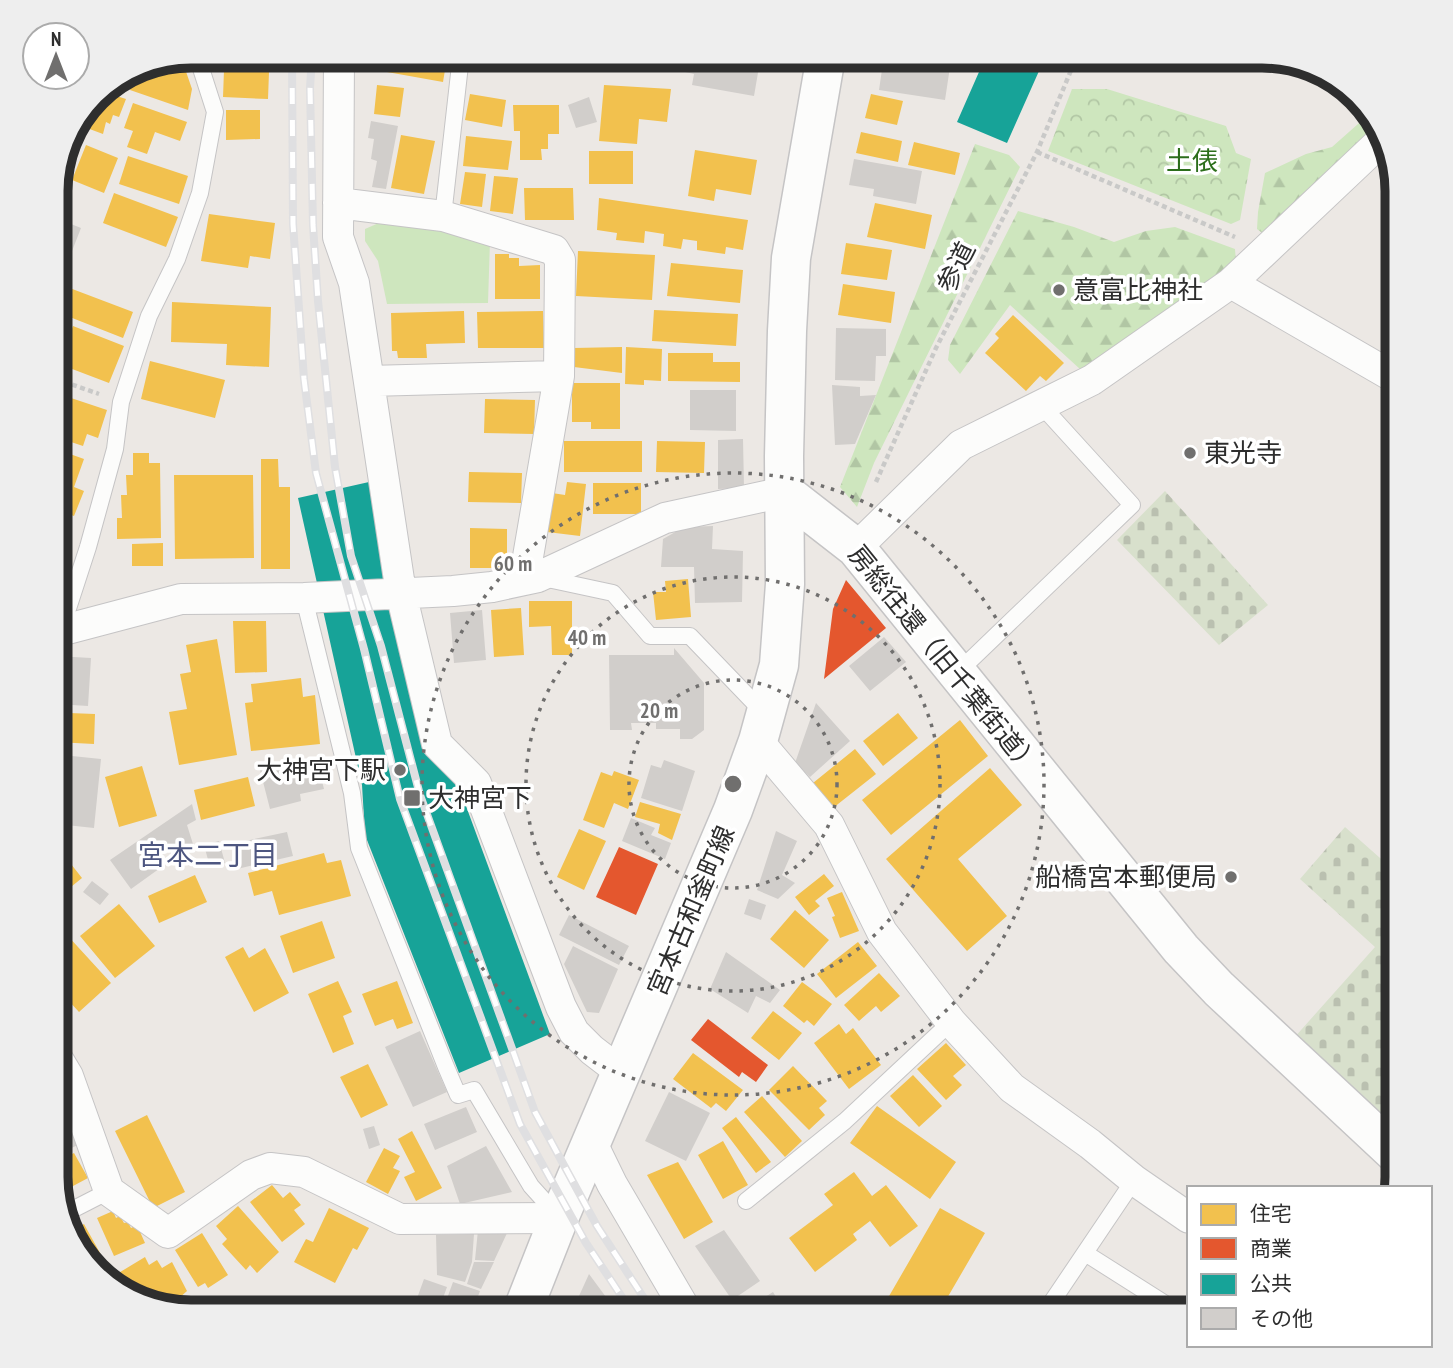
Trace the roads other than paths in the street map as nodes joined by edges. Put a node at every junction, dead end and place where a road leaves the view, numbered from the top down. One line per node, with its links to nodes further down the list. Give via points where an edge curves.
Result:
1 (201, 68): 18 (lane, via 215,112 200,193 177,259 149,316 121,402 115,449)
2 (340, 68): 6 (street)
3 (460, 68): 7 (lane)
4 (824, 68): 13 (street, via 791,258)
5 (1376, 146): 8 (street)
6 (338, 203): 7 (street); 11 (street, via 338,237 355,283)
7 (443, 216): 10 (street, via 554,250 560,260)
8 (1231, 283): 9 (street); 12 (street, via 1092,380)
9 (1384, 372)
10 (559, 376): 11 (street); 15 (street)
11 (369, 382): 16 (street)
12 (1041, 405): 14 (street, via 961,445); 20 (lane, via 1132,505)
13 (784, 492): 14 (street, 房総往還（旧千葉街道）); 15 (street, via 664,518); 21 (street, 宮本古和釜町線, via 785,584 779,665)
14 (856, 548): 20 (street, 房総往還（旧千葉街道）)
15 (531, 579): 16 (street, via 453,591); 21 (lane, via 613,593 650,636 690,636)
16 (401, 593): 17 (street); 23 (street, via 437,744 476,783 573,1032)
17 (304, 598): 19 (street, via 181,599); 32 (lane, via 352,793 359,848 446,1068 458,1095 474,1090 531,1186)
18 (69, 603)
19 (69, 628)
20 (956, 674): 26 (street, 房総往還（旧千葉街道）, via 1181,949)
21 (762, 728): 22 (street, via 829,825 882,932); 23 (street, 宮本古和釜町線, via 733,810)
22 (951, 1022): 27 (street, via 1012,1088); 29 (lane, via 845,1121)
23 (622, 1073): 25 (street, 宮本古和釜町線)
24 (69, 1079): 28 (street)
25 (592, 1143): 32 (street, 宮本古和釜町線); 35 (street)
26 (1385, 1144)
27 (1134, 1180): 31 (street); 33 (lane)
28 (109, 1191): 30 (lane); 32 (street, via 168,1233 251,1175 270,1168 304,1172 400,1219)
29 (746, 1202)
30 (73, 1210)
31 (1187, 1216)
32 (559, 1218): 34 (street, 宮本古和釜町線)
33 (1085, 1253): 36 (lane); 37 (lane)
34 (527, 1300)
35 (680, 1300)
36 (1053, 1300)
37 (1159, 1300)

